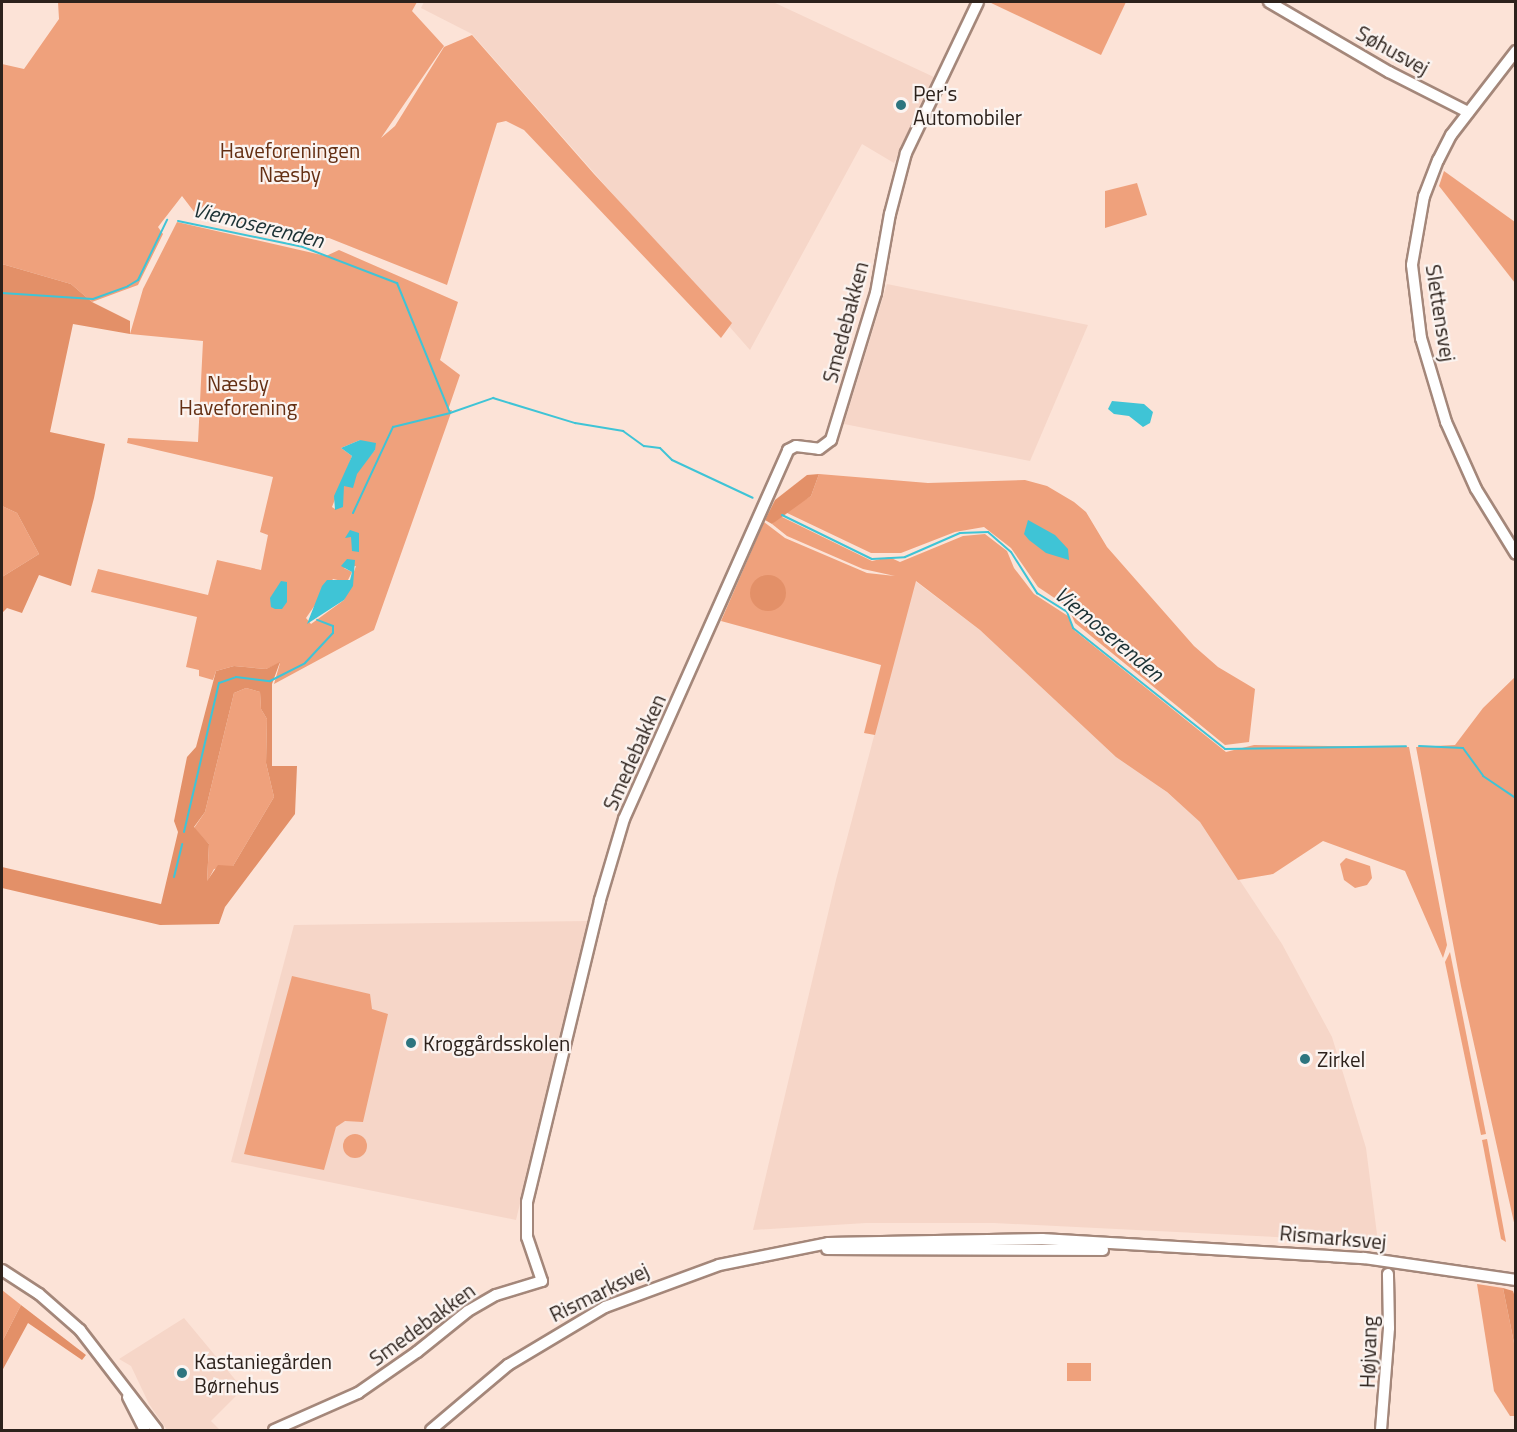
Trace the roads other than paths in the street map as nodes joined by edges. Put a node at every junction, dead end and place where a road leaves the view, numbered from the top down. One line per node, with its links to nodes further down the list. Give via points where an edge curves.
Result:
1 (978, 2): 12 (street, Smedebakken, via 906,153 876,293 831,440 819,449 796,446 788,450 624,819 600,900 526,1210 527,1237 542,1281 496,1295 468,1311 358,1393)
2 (1269, 2): 4 (street, Søhusvej, via 1389,72)
3 (1515, 51): 4 (street, Slettensvej)
4 (1468, 112): 5 (street, Slettensvej, via 1442,152 1424,196 1414,244 1414,295 1421,338 1446,422 1476,489)
5 (1515, 554)
6 (2, 1270): 9 (street, via 39,1294 80,1330)
7 (1388, 1274): 14 (street, Højvang, via 1389,1328)
8 (1515, 1280): 13 (street, Rismarksvej, via 1364,1258 1007,1238 847,1240 719,1265 605,1307 508,1365)
9 (120, 1381): 10 (street); 11 (street)
10 (145, 1431)
11 (157, 1431)
12 (274, 1431)
13 (431, 1431)
14 (1381, 1431)

